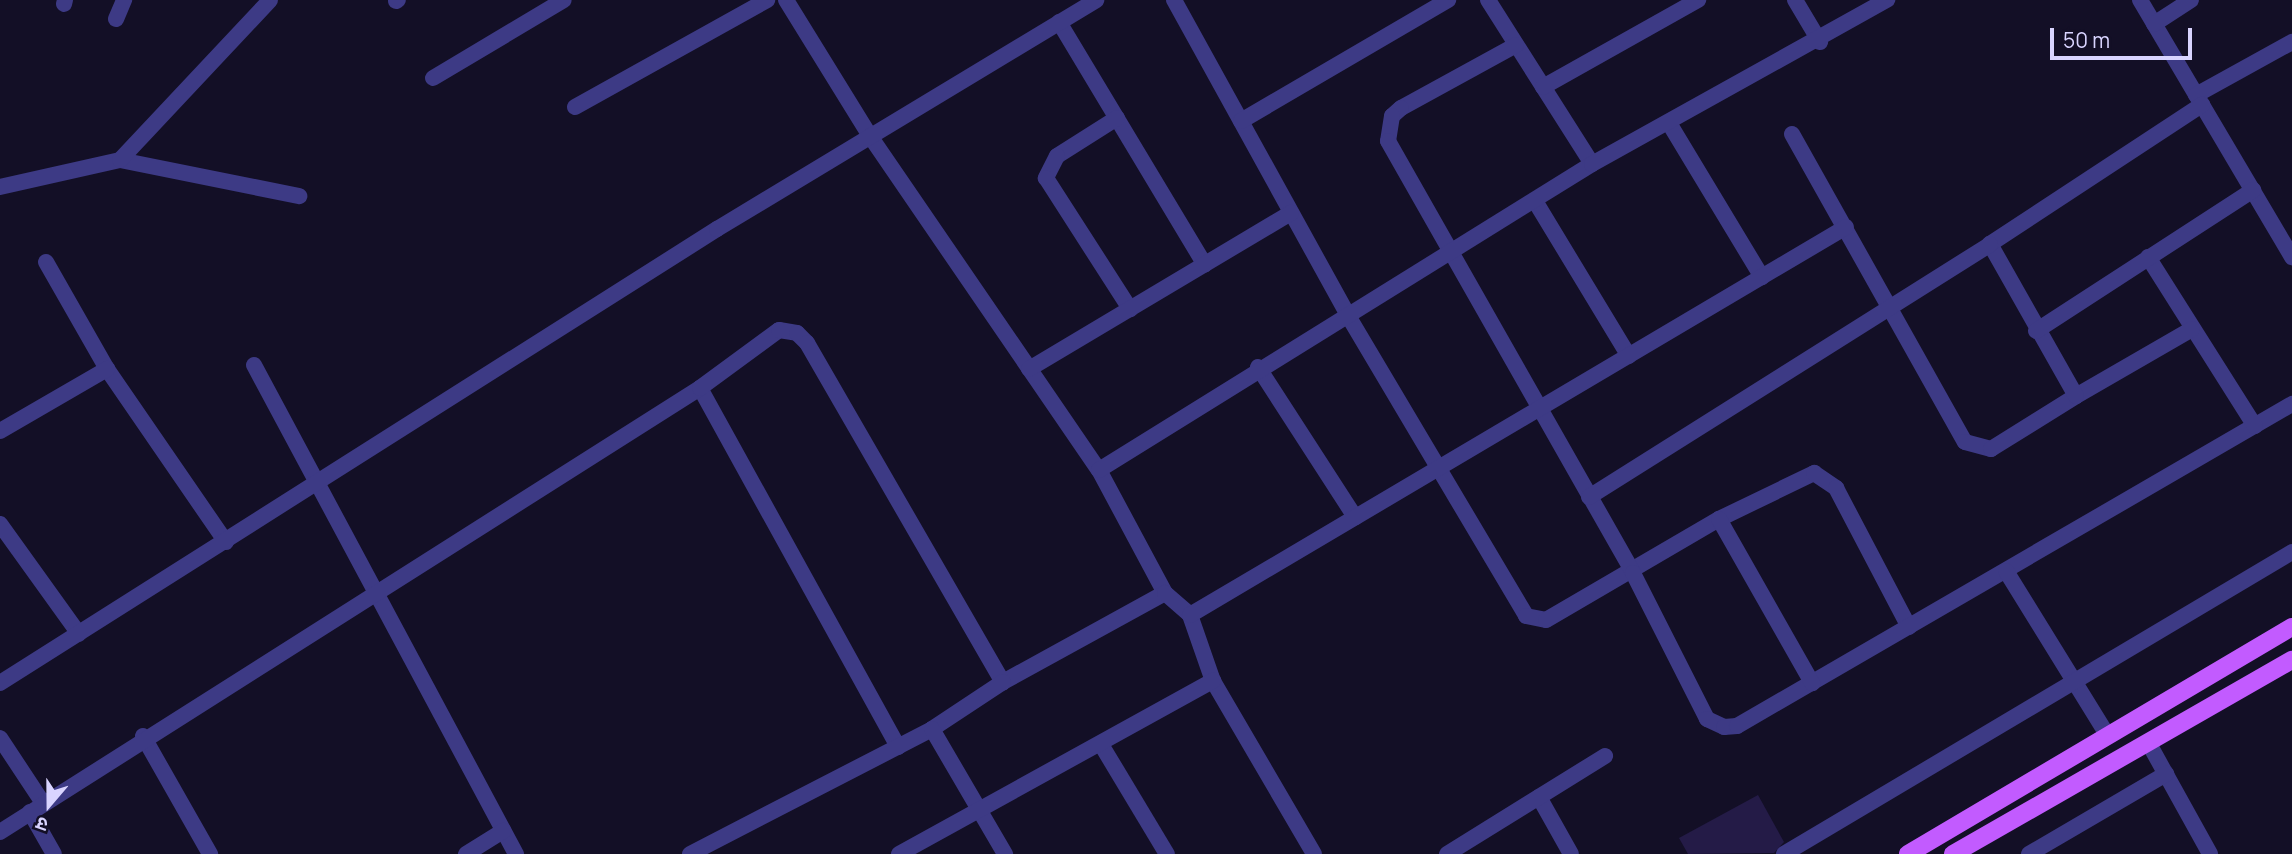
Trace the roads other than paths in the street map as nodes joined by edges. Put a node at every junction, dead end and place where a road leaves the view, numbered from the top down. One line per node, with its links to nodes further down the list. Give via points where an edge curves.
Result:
1 (124, 0): 15 (street)
2 (270, 0): 30 (street, via 263,15)
3 (564, 0): 21 (street)
4 (768, 0): 24 (street)
5 (786, 0): 29 (street)
6 (1096, 0): 16 (street)
7 (1174, 0): 26 (street)
8 (1448, 0): 26 (street)
9 (1488, 0): 19 (street)
10 (1698, 0): 22 (street)
11 (1795, 0): 18 (street)
12 (1887, 0): 18 (street)
13 (2140, 0): 17 (street)
14 (2192, 0): 17 (street)
15 (116, 19)
16 (1059, 22): 25 (street); 29 (street)
17 (2154, 24): 23 (street)
18 (1820, 42): 27 (street)
19 (1516, 45): 22 (street); 39 (street, via 1401,108 1387,129)
20 (2290, 49): 23 (street)
21 (433, 78)
22 (1543, 87): 31 (street)
23 (2199, 100): 33 (street); 38 (street)
24 (575, 107)
25 (1117, 118): 43 (street); 46 (street, via 1057,156 1046,178)
26 (1241, 121): 36 (street)
27 (1669, 123): 31 (street); 44 (street)
28 (1792, 134): 37 (street)
29 (870, 136): 54 (street); 63 (street)
30 (120, 160): 32 (street); 34 (street)
31 (1592, 164): 35 (street)
32 (0, 187)
33 (2253, 190): 40 (street); 41 (street)
34 (299, 196)
35 (1535, 201): 39 (street); 50 (street)
36 (1292, 213): 43 (street); 47 (street)
37 (1846, 228): 44 (street); 45 (street)
38 (1990, 244): 45 (street); 49 (street)
39 (1450, 255): 47 (street); 58 (street)
40 (2148, 257): 48 (street); 49 (street)
41 (2292, 257)
42 (46, 262): 53 (street)
43 (1205, 265): 46 (street)
44 (1762, 277): 50 (street)
45 (1890, 302): 56 (street, via 1965,442 1982,450); 64 (street)
46 (1130, 309): 54 (street)
47 (1350, 319): 52 (street); 61 (street)
48 (2192, 329): 56 (street); 59 (street)
49 (2036, 331): 56 (street)
50 (1629, 356): 58 (street)
51 (254, 365): 63 (street)
52 (1258, 367): 62 (street); 65 (street)
53 (107, 369): 60 (street); 68 (street)
54 (1030, 369): 62 (street)
55 (700, 388): 72 (street); 80 (street, via 779,330 802,338); 90 (street)
56 (2076, 396)
57 (2292, 404): 59 (street)
58 (1539, 409): 61 (street); 64 (street)
59 (2255, 426): 70 (street)
60 (0, 431)
61 (1441, 466): 65 (street); 71 (street, via 1533,621 1546,620)
62 (1099, 470): 73 (street)
63 (319, 484): 68 (street); 72 (street)
64 (1589, 497): 71 (street)
65 (1355, 517): 74 (street)
66 (1719, 519): 71 (street); 75 (street, via 1794,478 1826,476); 82 (street)
67 (0, 524): 77 (street)
68 (226, 542): 77 (street)
69 (2292, 552): 83 (street)
70 (2006, 571): 75 (street); 83 (street)
71 (1633, 573): 82 (street, via 1707,719 1737,726)
72 (378, 590): 85 (street); 96 (street)
73 (1165, 593): 74 (street); 80 (street)
74 (1190, 615): 79 (street)
75 (1909, 627): 82 (street)
76 (2292, 627): 86 (main road)
77 (79, 634): 81 (street)
78 (2292, 660): 88 (main road)
79 (1213, 681): 89 (street); 106 (street)
80 (1003, 682): 84 (street)
81 (0, 683)
82 (1812, 683)
83 (2076, 685): 86 (street); 109 (street)
84 (932, 729): 90 (street); 95 (street)
85 (143, 736): 94 (street); 99 (street)
86 (2108, 736): 110 (main road)
87 (0, 738): 94 (street)
88 (2148, 742): 92 (street); 111 (main road)
89 (1102, 746): 95 (street); 105 (street)
90 (898, 747): 102 (street)
91 (1605, 756): 93 (street)
92 (2166, 774): 112 (street); 113 (street)
93 (1539, 797): 107 (street); 108 (street)
94 (36, 807): 97 (street); 98 (street)
95 (978, 809): 103 (street); 104 (street)
96 (503, 831): 100 (street); 101 (street)
97 (0, 832)
98 (54, 854)
99 (210, 854)
100 (466, 854)
101 (516, 854)
102 (690, 854)
103 (899, 854)
104 (1004, 854)
105 (1167, 854)
106 (1314, 854)
107 (1447, 854)
108 (1571, 854)
109 (1784, 854)
110 (1908, 854)
111 (1953, 854)
112 (2029, 854)
113 (2210, 854)

